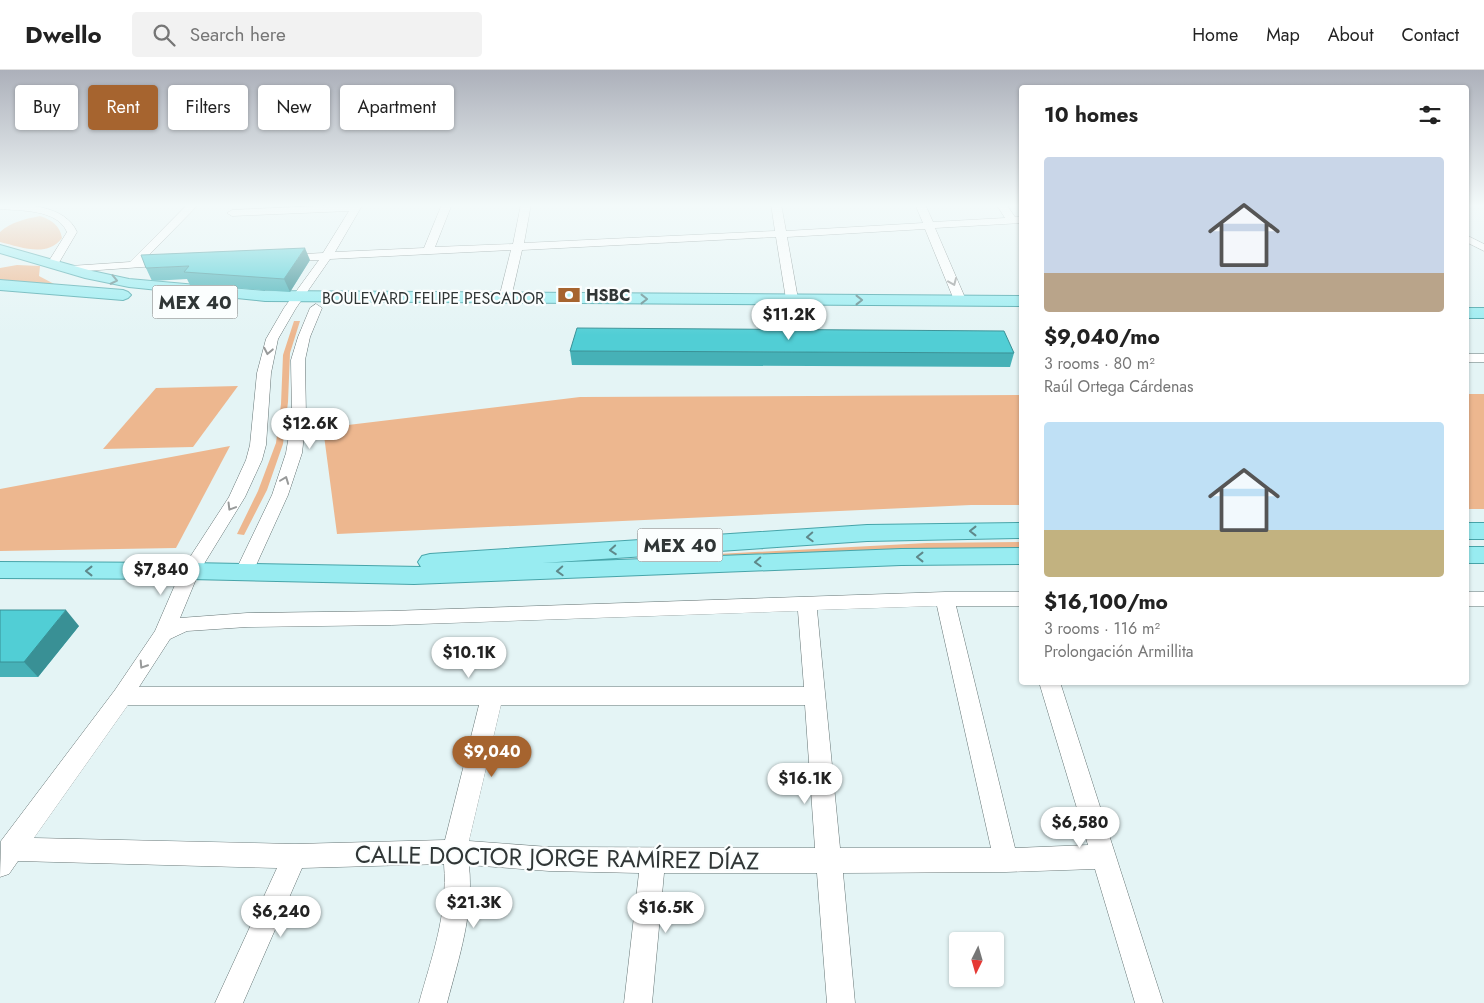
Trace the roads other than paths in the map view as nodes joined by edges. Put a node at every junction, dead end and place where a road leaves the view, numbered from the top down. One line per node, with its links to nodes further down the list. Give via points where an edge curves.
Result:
1 (518, 247): 21 (street)
2 (63, 248): 16 (street)
3 (151, 248): 17 (street)
4 (332, 248): 11 (street)
5 (429, 248): 10 (street)
6 (506, 248): 10 (street)
7 (783, 248): 22 (street)
8 (938, 248): 23 (street, one-way to 23)
9 (0, 249): 12 (main road, BOULEVARD FELIPE PESCADOR / MEX 40)
10 (428, 251): 11 (street)
11 (327, 256): 13 (street); 25 (street)
12 (38, 259): 15 (main road); 16 (main road, BOULEVARD FELIPE PESCADOR / MEX 40)
13 (269, 259)
14 (181, 263): 17 (street)
15 (0, 264)
16 (53, 264): 18 (main road, BOULEVARD FELIPE PESCADOR / MEX 40); 20 (main road, via 50,271 55,278 72,286)
17 (134, 265): 18 (street)
18 (70, 269): 25 (main road, BOULEVARD FELIPE PESCADOR / MEX 40, one-way to 25, via 110,280)
19 (0, 285): 20 (main road, BOULEVARD FELIPE PESCADOR / MEX 40)
20 (100, 292): 25 (main road, BOULEVARD FELIPE PESCADOR / MEX 40, via 209,304)
21 (504, 298): 22 (main road, BOULEVARD FELIPE PESCADOR / MEX 40, one-way to 22); 25 (main road, BOULEVARD FELIPE PESCADOR / MEX 40)
22 (792, 299): 23 (main road, BOULEVARD FELIPE PESCADOR / MEX 40, one-way to 23)
23 (960, 300): 24 (main road, BOULEVARD FELIPE PESCADOR / MEX 40)
24 (1019, 301)
25 (294, 303): 28 (main road, BOULEVARD FELIPE PESCADOR / MEX 40); 41 (street, one-way to 41, via 268,348 254,460 236,497)
26 (1469, 303): 27 (main road)
27 (1484, 303)
28 (316, 308): 29 (main road, BOULEVARD FELIPE PESCADOR / MEX 40); 42 (street, one-way to 28, via 280,495 294,453 299,417 299,354)
29 (1019, 312)
30 (1469, 313): 31 (main road)
31 (1484, 314)
32 (1469, 358): 33 (street)
33 (1484, 358)
34 (1019, 530): 43 (main road, MEX 40, one-way to 43, via 742,540 406,564)
35 (1469, 531): 36 (main road)
36 (1484, 531)
37 (1469, 555): 38 (main road)
38 (1484, 555)
39 (1019, 556): 43 (main road, one-way to 43, via 786,561 462,576)
40 (0, 570): 41 (main road, MEX 40, one-way to 40)
41 (190, 571): 42 (main road, MEX 40); 49 (street)
42 (244, 572): 43 (main road, MEX 40)
43 (340, 574)
44 (945, 598): 45 (street); 48 (street); 59 (street)
45 (1019, 599)
46 (1469, 599): 47 (street)
47 (1484, 599)
48 (807, 604): 49 (street, via 247,620 184,624); 52 (street)
49 (163, 634): 51 (street, one-way to 51)
50 (1050, 685): 57 (street)
51 (122, 696): 53 (street); 56 (street)
52 (816, 696): 53 (street); 58 (street)
53 (492, 697): 54 (street)
54 (455, 852): 55 (street, CALLE DOCTOR JORGE RAMÍREZ DÍAZ); 60 (street, CALLE DOCTOR JORGE RAMÍREZ DÍAZ); 62 (street, via 457,912)
55 (295, 856): 56 (street, CALLE DOCTOR JORGE RAMÍREZ DÍAZ); 61 (street)
56 (5, 857)
57 (1103, 857): 59 (street, CALLE DOCTOR JORGE RAMÍREZ DÍAZ); 65 (street)
58 (829, 860): 59 (street, CALLE DOCTOR JORGE RAMÍREZ DÍAZ); 60 (street, CALLE DOCTOR JORGE RAMÍREZ DÍAZ); 64 (street)
59 (1006, 860)
60 (652, 861): 63 (street)
61 (229, 1003)
62 (433, 1003)
63 (638, 1003)
64 (841, 1003)
65 (1149, 1003)

